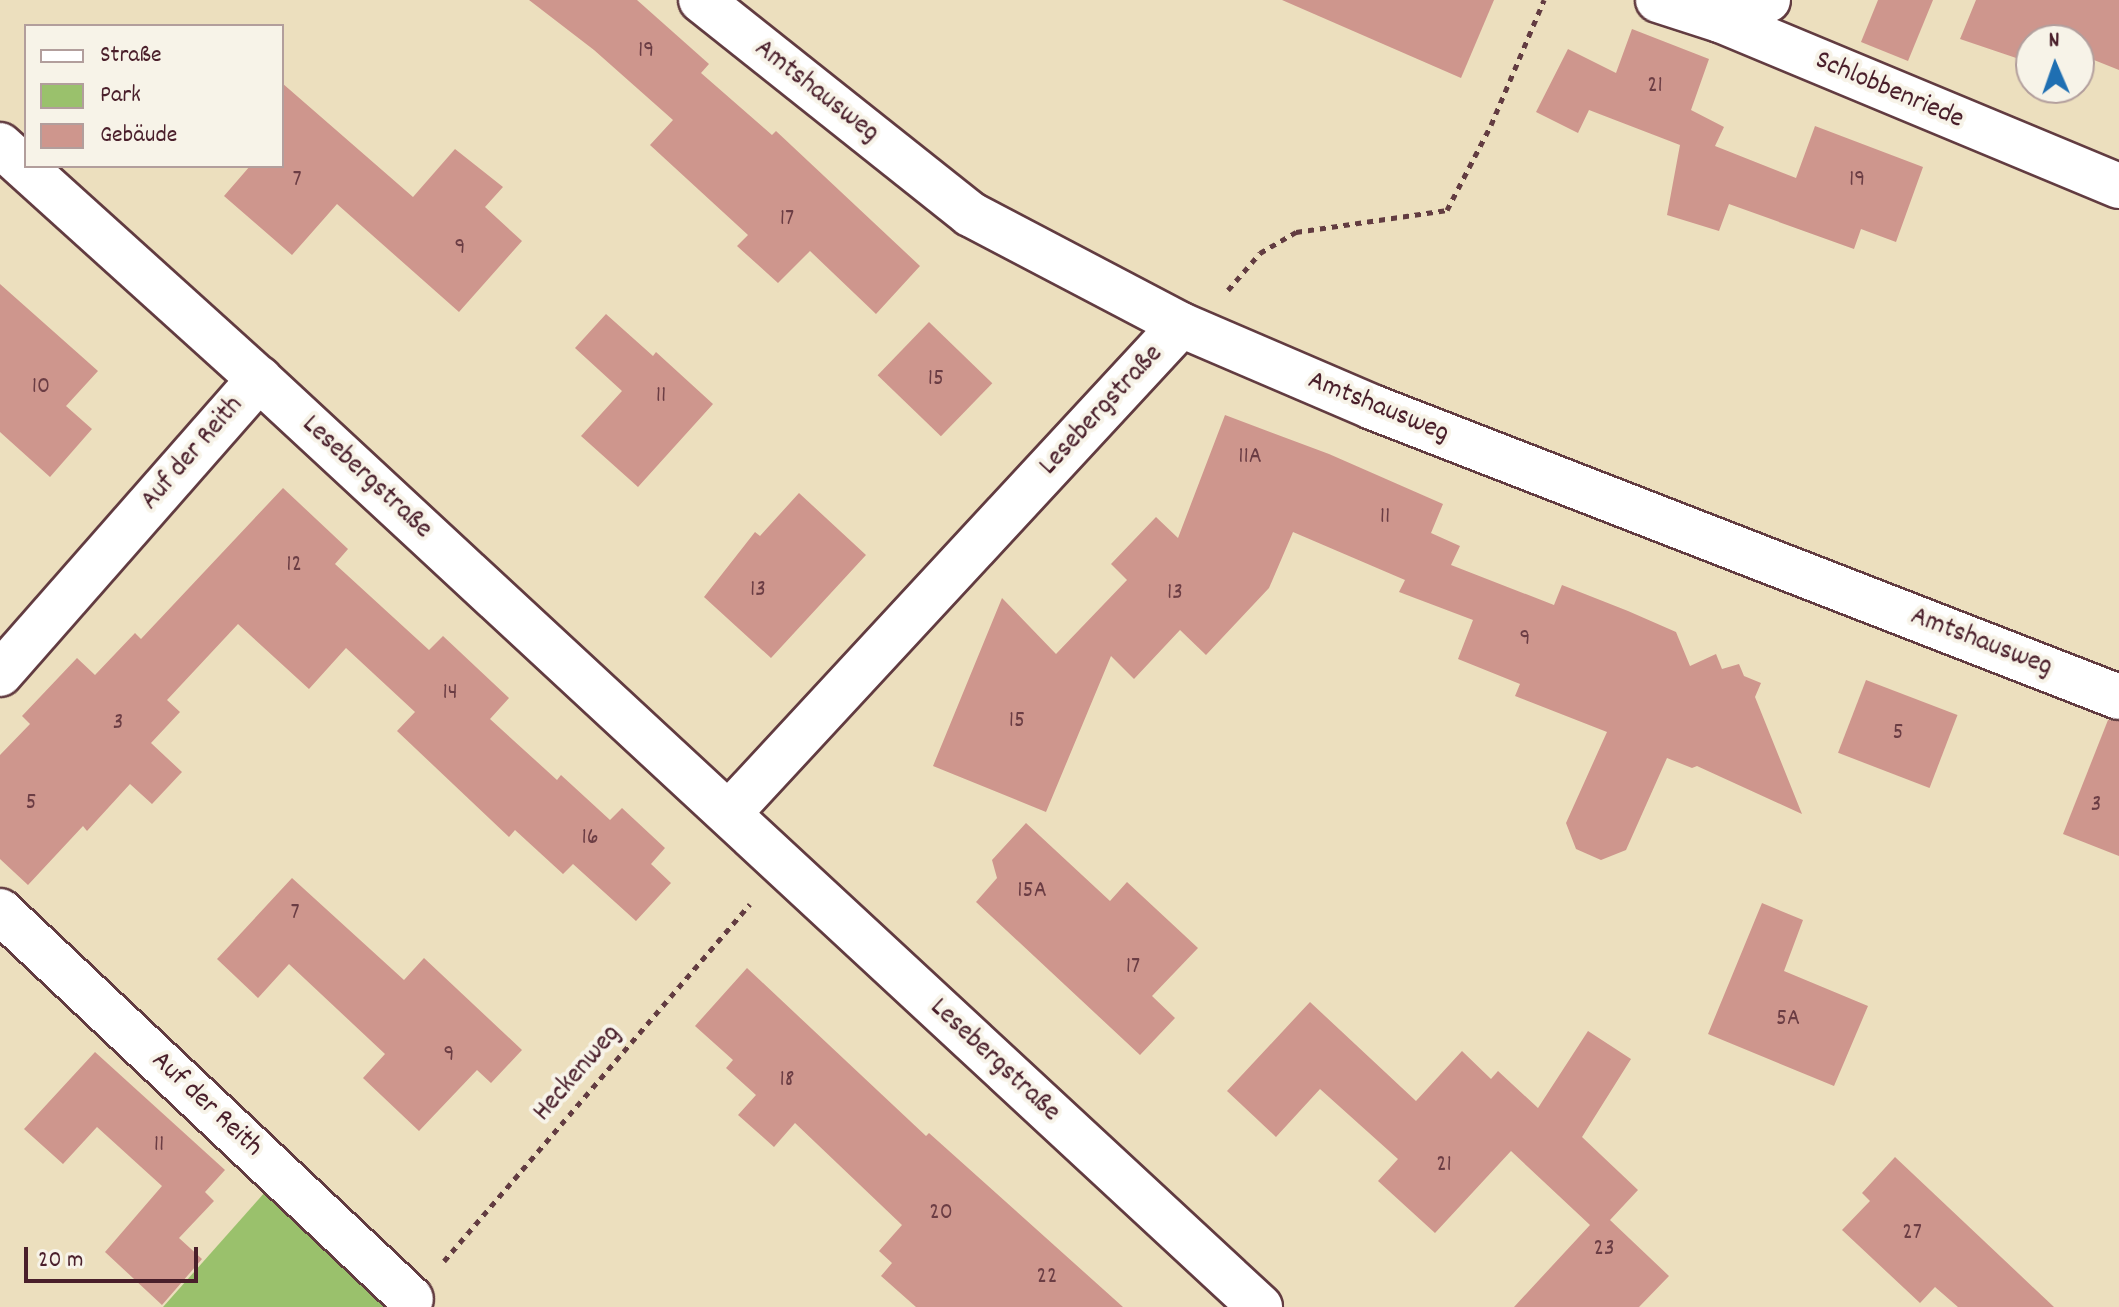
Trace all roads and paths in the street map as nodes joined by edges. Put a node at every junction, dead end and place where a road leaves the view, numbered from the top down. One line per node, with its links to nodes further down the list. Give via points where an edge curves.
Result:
1 (701, 0): 11 (street, Amtshausweg, via 970,214)
2 (1544, 0): 10 (path, via 1491,125 1447,210 1296,232 1260,253)
3 (1658, 0): 5 (street, Schlobbenriede)
4 (1768, 0): 5 (street)
5 (1720, 20): 9 (street, Schlobbenriede)
6 (0, 145): 7 (street, Lesebergstraße)
7 (24, 167)
8 (25, 168): 12 (street, Lesebergstraße)
9 (2119, 186)
10 (1221, 299)
11 (1181, 325): 14 (street, Amtshausweg, via 1372,407); 15 (street, Lesebergstraße)
12 (259, 379): 13 (street, Auf der Reith); 15 (street, Lesebergstraße)
13 (0, 674)
14 (2119, 697)
15 (729, 813): 16 (street, Lesebergstraße)
16 (782, 866): 18 (path, Heckenweg); 19 (street, Lesebergstraße)
17 (0, 911): 18 (street, Auf der Reith)
18 (411, 1299)
19 (1260, 1307)

